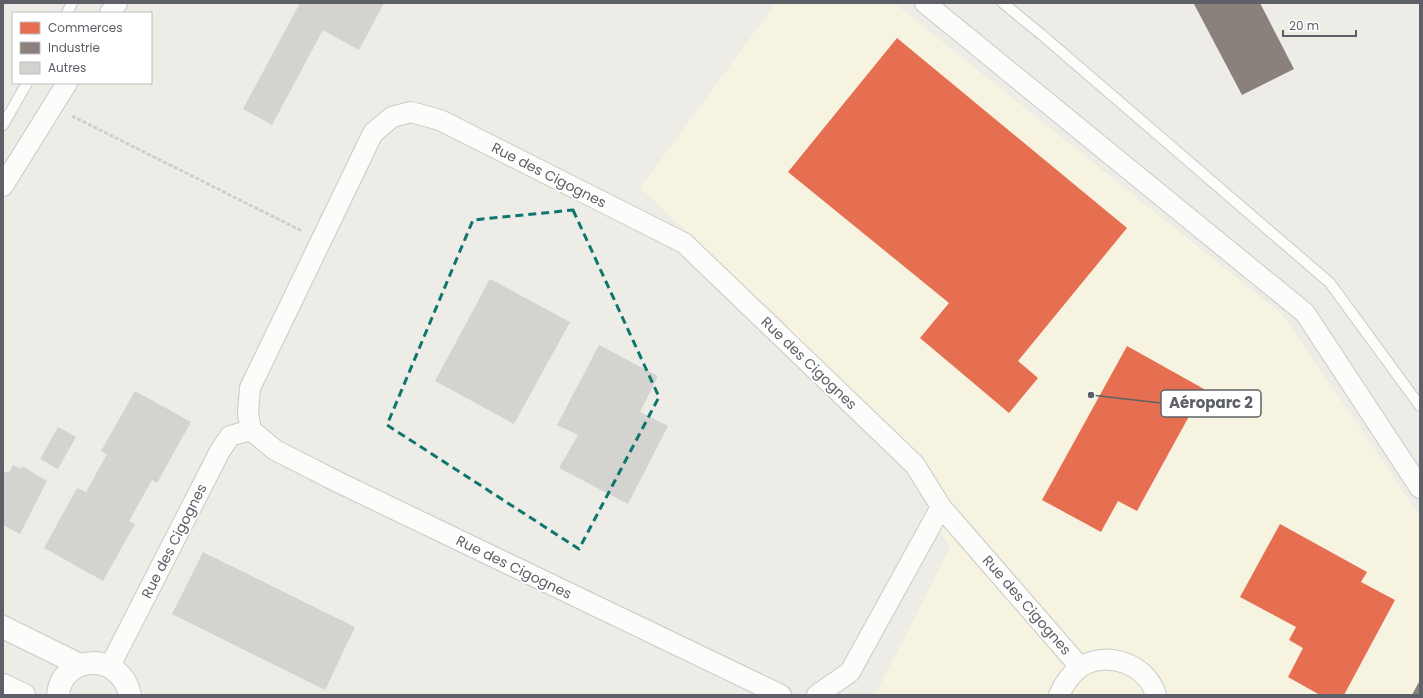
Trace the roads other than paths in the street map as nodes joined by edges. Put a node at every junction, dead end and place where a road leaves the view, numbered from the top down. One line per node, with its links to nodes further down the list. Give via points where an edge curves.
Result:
1 (72, 3): 5 (lane)
2 (117, 3): 6 (street)
3 (925, 3): 13 (street, via 1305,313)
4 (1003, 3): 11 (lane, via 1330,283)
5 (68, 12)
6 (111, 12)
7 (26, 84): 9 (lane)
8 (66, 84): 10 (street)
9 (3, 126)
10 (3, 186)
11 (1420, 406)
12 (251, 430): 14 (street, Rue des Cigognes, via 248,413 250,388 373,133 392,117 412,112 440,120 684,243 916,465); 17 (street, Rue des Cigognes, via 230,436 220,451); 23 (street, Rue des Cigognes, via 276,450 340,483)
13 (1420, 488)
14 (941, 507): 18 (street, Rue des Cigognes); 24 (street, via 850,672)
15 (3, 627): 16 (main road)
16 (80, 665): 17 (main road, via 100,663); 21 (main road, via 63,679)
17 (110, 666): 22 (main road, via 124,678)
18 (1080, 667): 25 (street, via 1067,679); 26 (street, via 1102,660 1114,660 1131,665 1145,675)
19 (3, 685): 20 (main road)
20 (24, 695)
21 (58, 695)
22 (130, 695)
23 (781, 695)
24 (817, 695)
25 (1059, 695)
26 (1156, 695)

